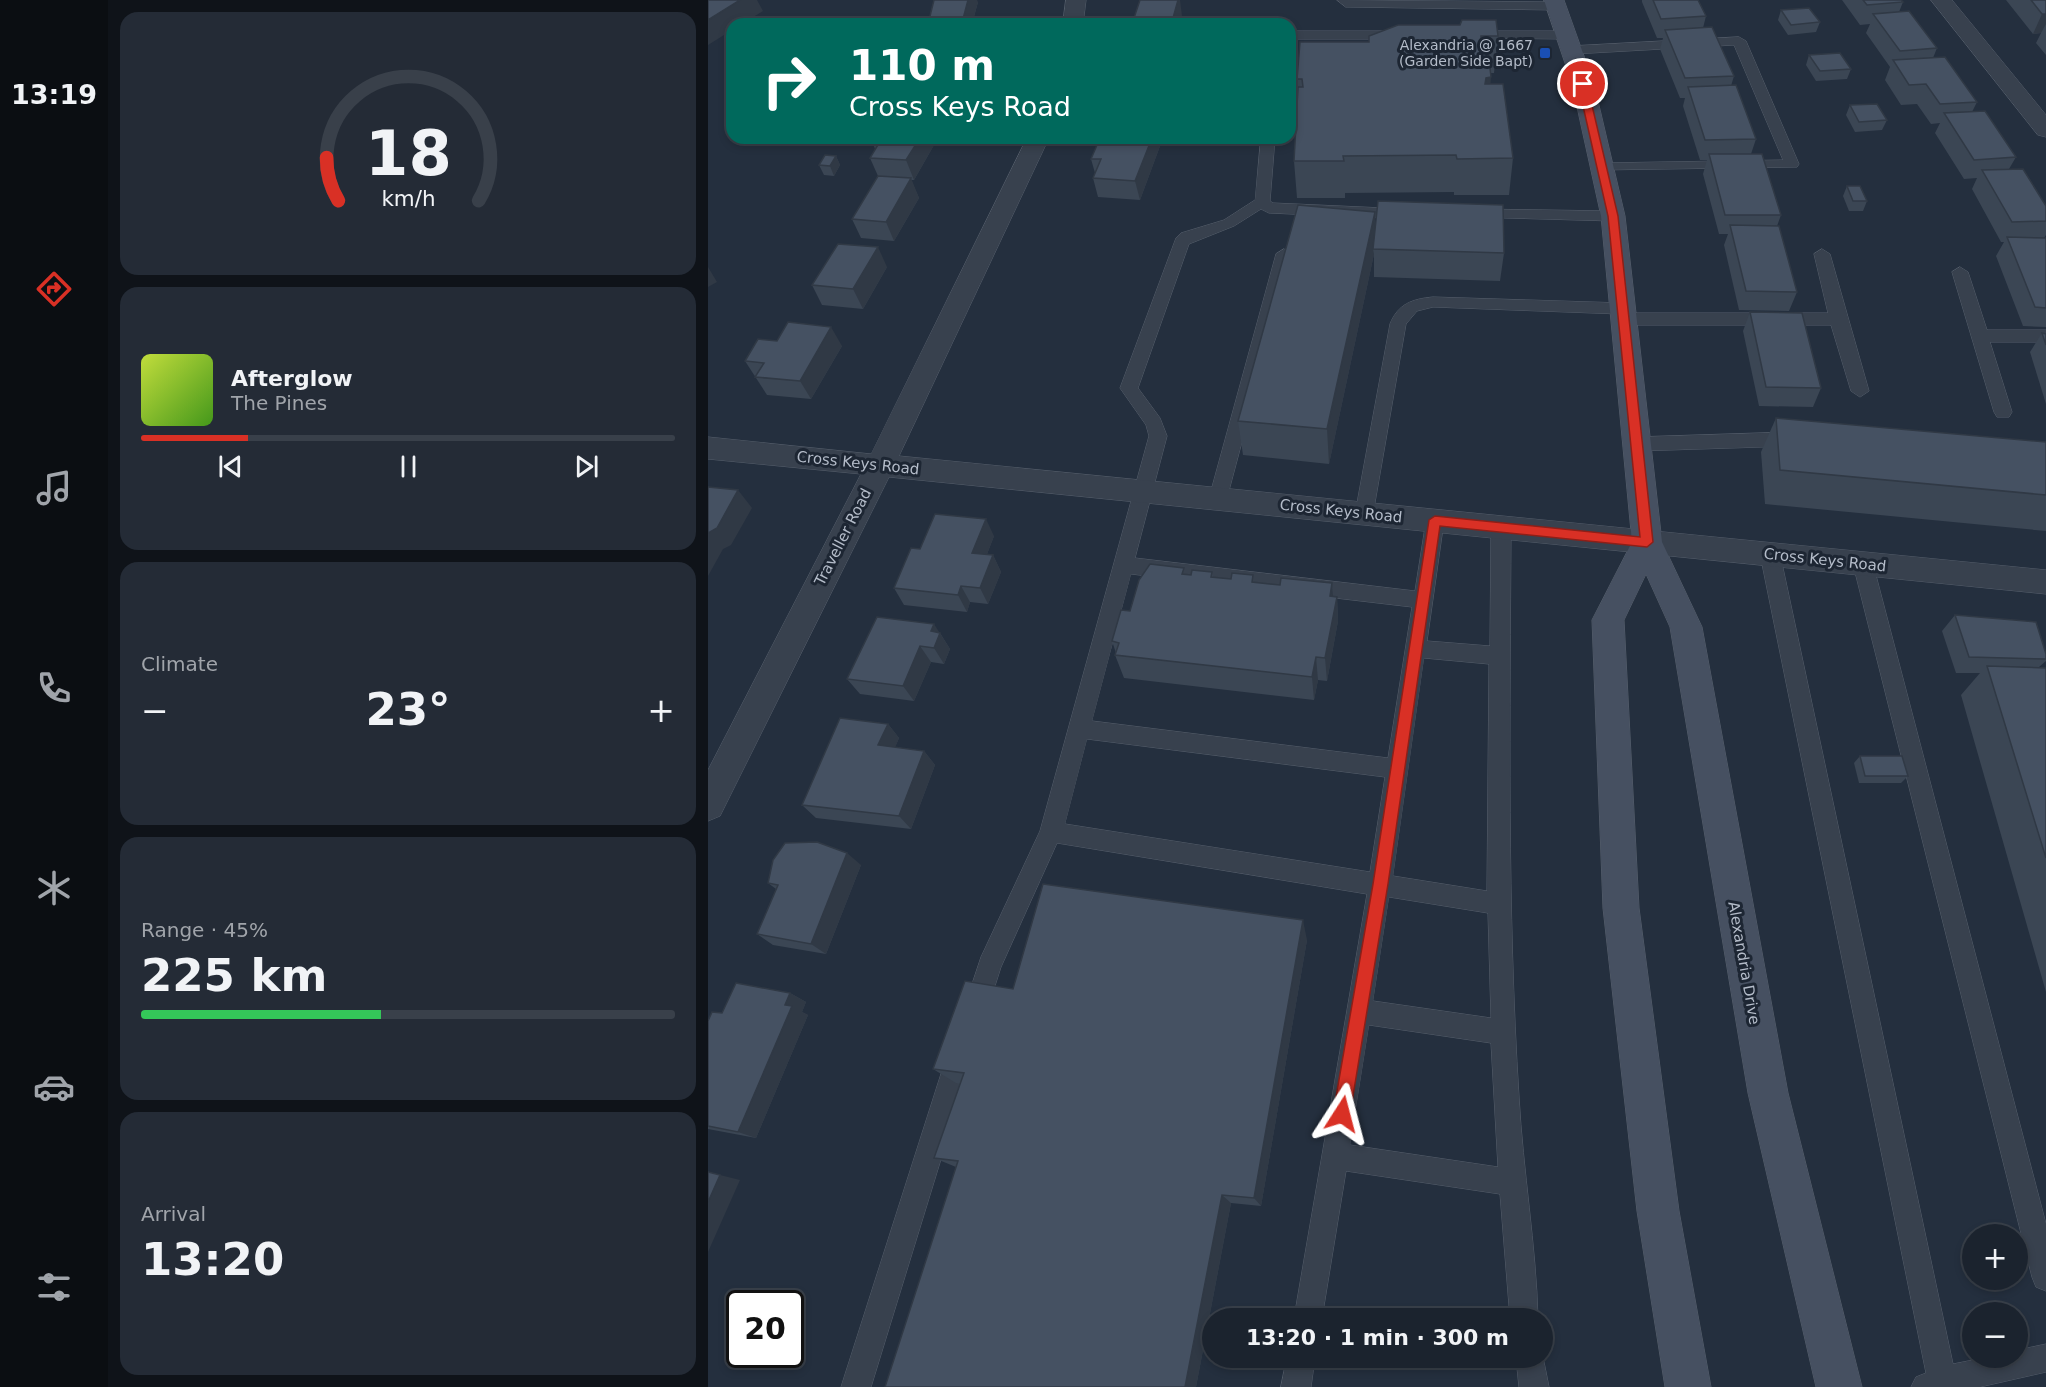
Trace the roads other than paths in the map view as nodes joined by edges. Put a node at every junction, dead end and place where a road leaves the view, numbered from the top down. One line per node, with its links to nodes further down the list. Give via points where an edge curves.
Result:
1 (1076, 0): 5 (street)
2 (1342, 0): 4 (lane)
3 (1941, 0): 10 (street)
4 (1555, 3): 9 (main road, Alexandria Drive)
5 (1074, 18)
6 (1296, 35): 7 (lane)
7 (1418, 35)
8 (1452, 35): 9 (lane)
9 (1570, 43): 13 (main road, Alexandria Drive); 13 (lane, via 1739,41 1792,164)
10 (2046, 130)
11 (1035, 144): 30 (street, Traveller Road)
12 (1267, 144): 14 (lane)
13 (1603, 167): 17 (main road, Alexandria Drive)
14 (1262, 202): 15 (lane, via 1269,208); 31 (lane, via 1229,223 1182,242 1129,388 1158,430)
15 (1416, 214)
16 (1462, 214): 17 (lane)
17 (1613, 216): 21 (main road, Alexandria Drive)
18 (1284, 254): 32 (lane)
19 (1822, 254): 22 (lane)
20 (1960, 272): 23 (lane)
21 (1624, 314): 22 (lane); 28 (main road, Alexandria Drive); 33 (lane, via 1433,302 1408,308 1398,324)
22 (1838, 319): 25 (lane)
23 (1980, 336): 24 (lane); 26 (lane)
24 (2046, 336)
25 (1860, 391)
26 (2003, 412)
27 (1809, 441): 28 (lane)
28 (1638, 444): 36 (main road, Alexandria Drive)
29 (708, 448): 30 (street, Cross Keys Road)
30 (880, 465): 31 (street, Cross Keys Road); 46 (street, Traveller Road)
31 (1144, 491): 32 (street, Cross Keys Road); 39 (lane)
32 (1218, 498): 33 (street, Cross Keys Road)
33 (1364, 514): 34 (street, Cross Keys Road)
34 (1435, 520): 35 (street, Cross Keys Road); 41 (lane)
35 (1501, 528): 36 (street, Cross Keys Road); 43 (lane)
36 (1647, 542): 37 (street, Cross Keys Road); 64 (main road, via 1608,620 1620,885 1658,1211); 65 (main road, Alexandria Drive, via 1686,627 1768,1093)
37 (1770, 554): 38 (street, Cross Keys Road); 60 (lane)
38 (1863, 564): 40 (street, Cross Keys Road); 54 (lane)
39 (1125, 565): 41 (lane); 44 (lane)
40 (2046, 582)
41 (1423, 600): 42 (lane)
42 (1416, 649): 43 (lane); 45 (lane)
43 (1502, 656): 49 (lane)
44 (1078, 729): 45 (lane); 47 (lane)
45 (1398, 769): 48 (lane)
46 (708, 805)
47 (1051, 832): 48 (lane); 61 (lane, via 990,965)
48 (1380, 884): 49 (lane); 50 (lane)
49 (1499, 904): 51 (lane)
50 (1359, 1011): 51 (lane); 52 (lane)
51 (1504, 1032): 53 (lane)
52 (1335, 1156): 53 (lane); 55 (lane)
53 (1513, 1182): 56 (lane)
54 (2046, 1276)
55 (1310, 1308)
56 (1523, 1308)
57 (2046, 1358): 60 (lane)
58 (1299, 1368): 62 (lane)
59 (1531, 1368): 63 (lane)
60 (1937, 1385)
61 (856, 1387)
62 (1296, 1387)
63 (1534, 1387)
64 (1688, 1387)
65 (1839, 1387)

